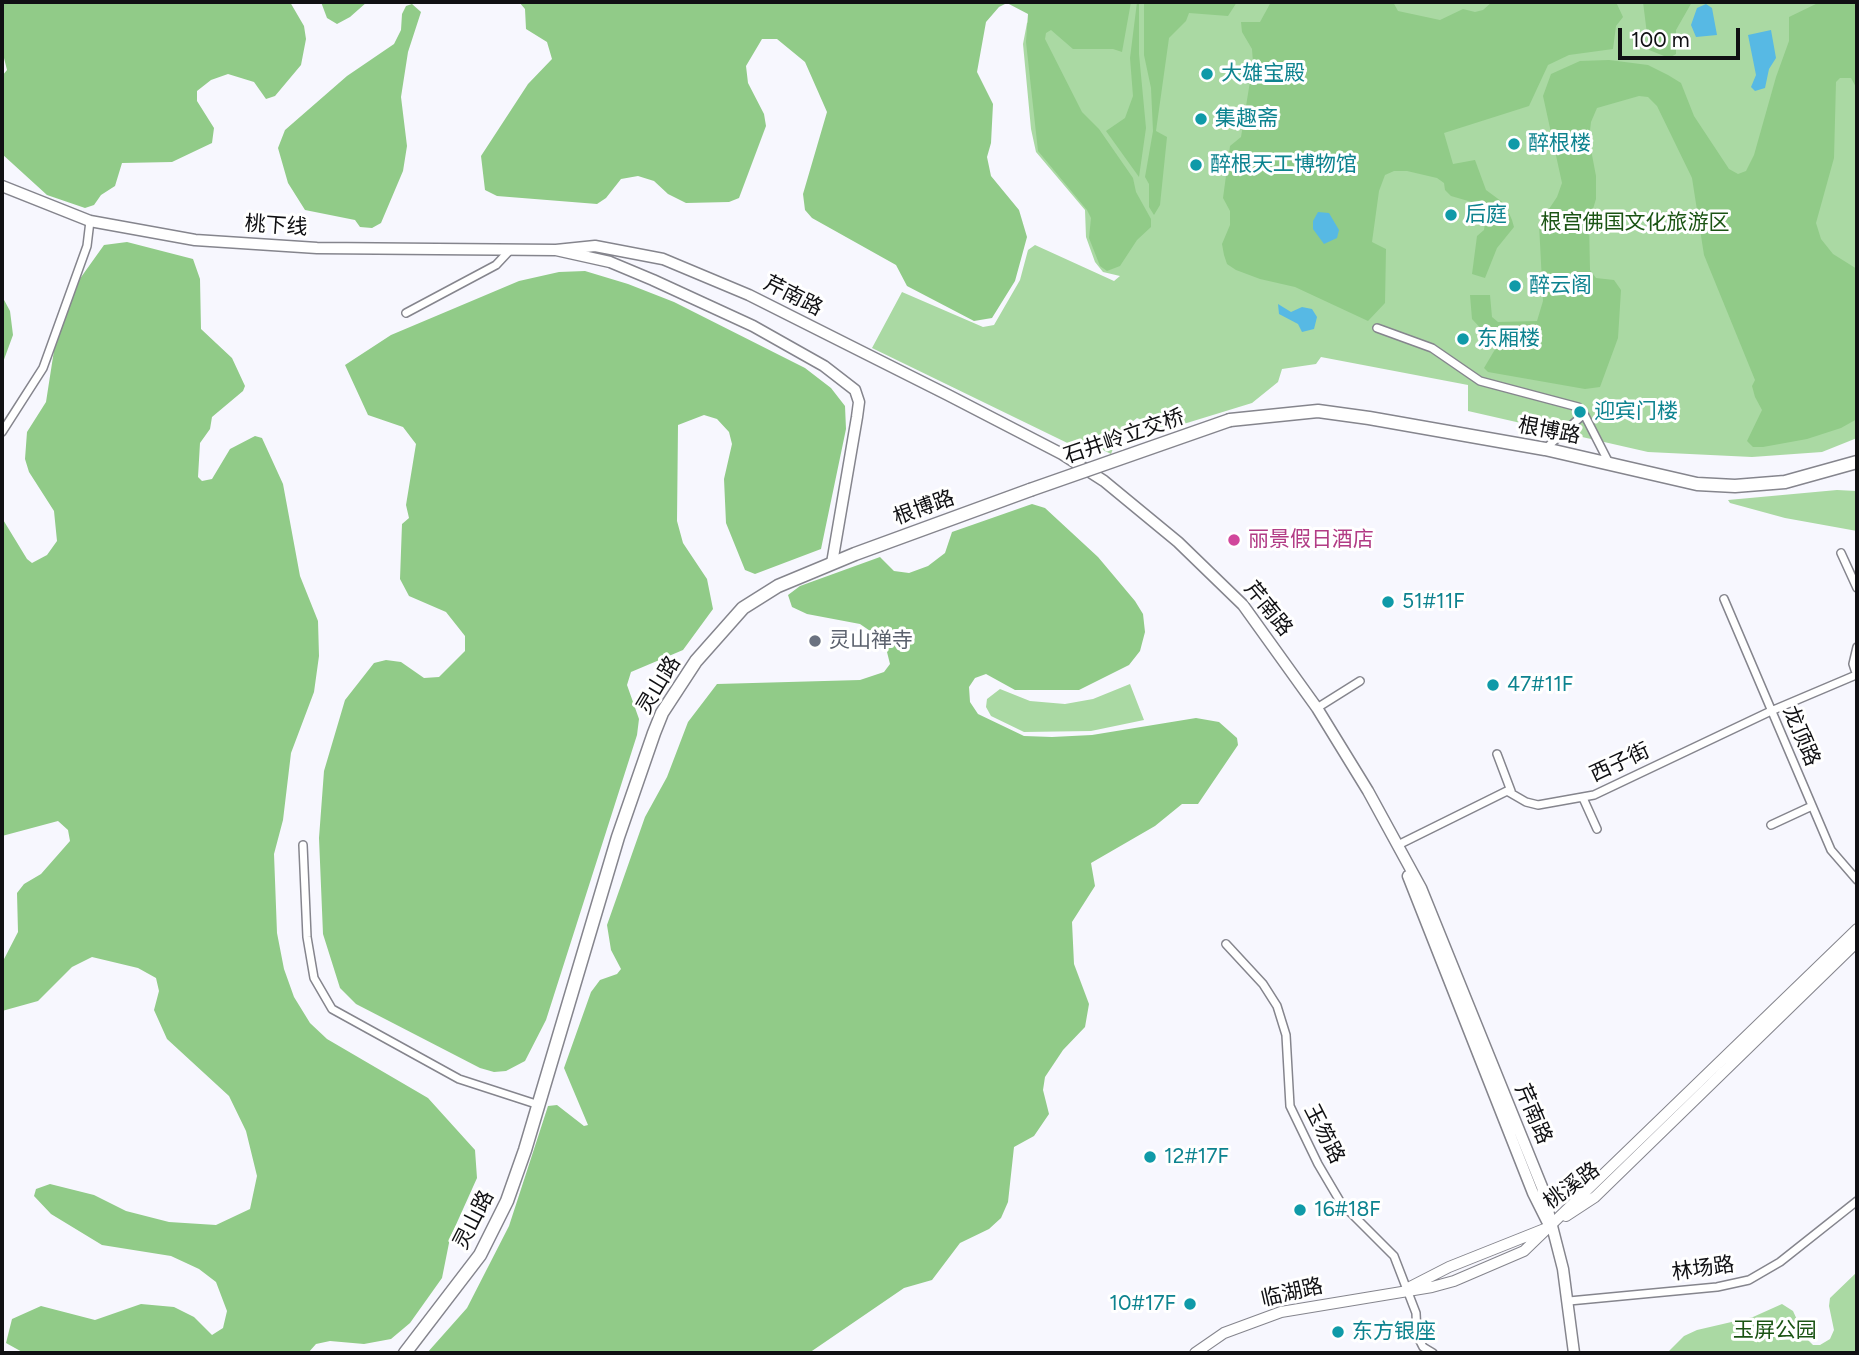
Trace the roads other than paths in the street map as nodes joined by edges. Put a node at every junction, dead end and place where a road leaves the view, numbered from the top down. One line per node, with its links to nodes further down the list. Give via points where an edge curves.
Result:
1 (2, 186): 2 (main road, 桃下线)
2 (90, 221): 3 (main road, 桃下线, via 220,242 317,248); 9 (street, via 88,246 43,368)
3 (511, 249): 4 (main road, 桃下线); 5 (street, via 496,265)
4 (556, 250): 15 (main road, via 610,262 653,279 753,326 824,366 855,390 859,402); 21 (main road, 芹南路, via 595,246 663,259 749,295 1062,454 1112,487 1212,573 1266,634)
5 (405, 313)
6 (1377, 328): 7 (street, via 1432,348 1480,381 1578,407)
7 (1584, 414): 10 (street); 12 (street)
8 (1230, 420): 10 (highway, 根博路, via 1318,411); 13 (highway, 石井岭立交桥, bridge)
9 (2, 432)
10 (1545, 449): 12 (highway, 根博路)
11 (1857, 462): 12 (highway, 根博路, via 1785,482 1735,485 1697,484)
12 (1609, 463)
13 (1030, 490): 15 (highway, 根博路)
14 (1841, 553): 16 (street)
15 (832, 563): 35 (highway, 灵山路, via 778,586 743,608 696,661 662,713 618,837)
16 (1857, 588)
17 (1724, 599): 22 (street, 龙顶路)
18 (1857, 647): 19 (street, via 1853,664)
19 (1857, 676): 22 (street, 西子街)
20 (1360, 681): 21 (street)
21 (1317, 708): 30 (main road, 芹南路)
22 (1772, 711): 25 (street, 西子街); 26 (street, 龙顶路)
23 (1497, 754): 24 (street)
24 (1511, 791): 25 (street, 西子街, via 1533,804); 30 (street)
25 (1583, 798): 28 (street)
26 (1812, 806): 27 (street); 31 (street, 龙顶路, via 1831,850)
27 (1771, 825)
28 (1597, 829)
29 (303, 845): 35 (street, via 307,937 314,978 332,1009 460,1079)
30 (1398, 845): 37 (main road, 芹南路, via 1421,888 1542,1187)
31 (1857, 880)
32 (1857, 929): 37 (street, 桃溪路)
33 (1857, 942): 37 (street, 桃溪路, via 1595,1197)
34 (1226, 944): 38 (street, 玉笏路, via 1277,1006 1286,1035 1290,1106 1318,1164 1341,1203 1394,1256)
35 (539, 1105): 40 (highway, 灵山路, via 506,1201 480,1255)
36 (1857, 1201): 39 (street, 林场路, via 1780,1262 1749,1280)
37 (1550, 1226): 38 (street); 38 (street, 临湖路, via 1524,1251 1454,1281); 39 (main road, 芹南路)
38 (1407, 1289): 41 (street, 临湖路, via 1281,1311 1224,1333); 42 (street, 玉笏路, via 1416,1313 1417,1335)
39 (1569, 1300): 43 (main road, 芹南路)
40 (405, 1353)
41 (1195, 1353)
42 (1433, 1353)
43 (1574, 1353)

